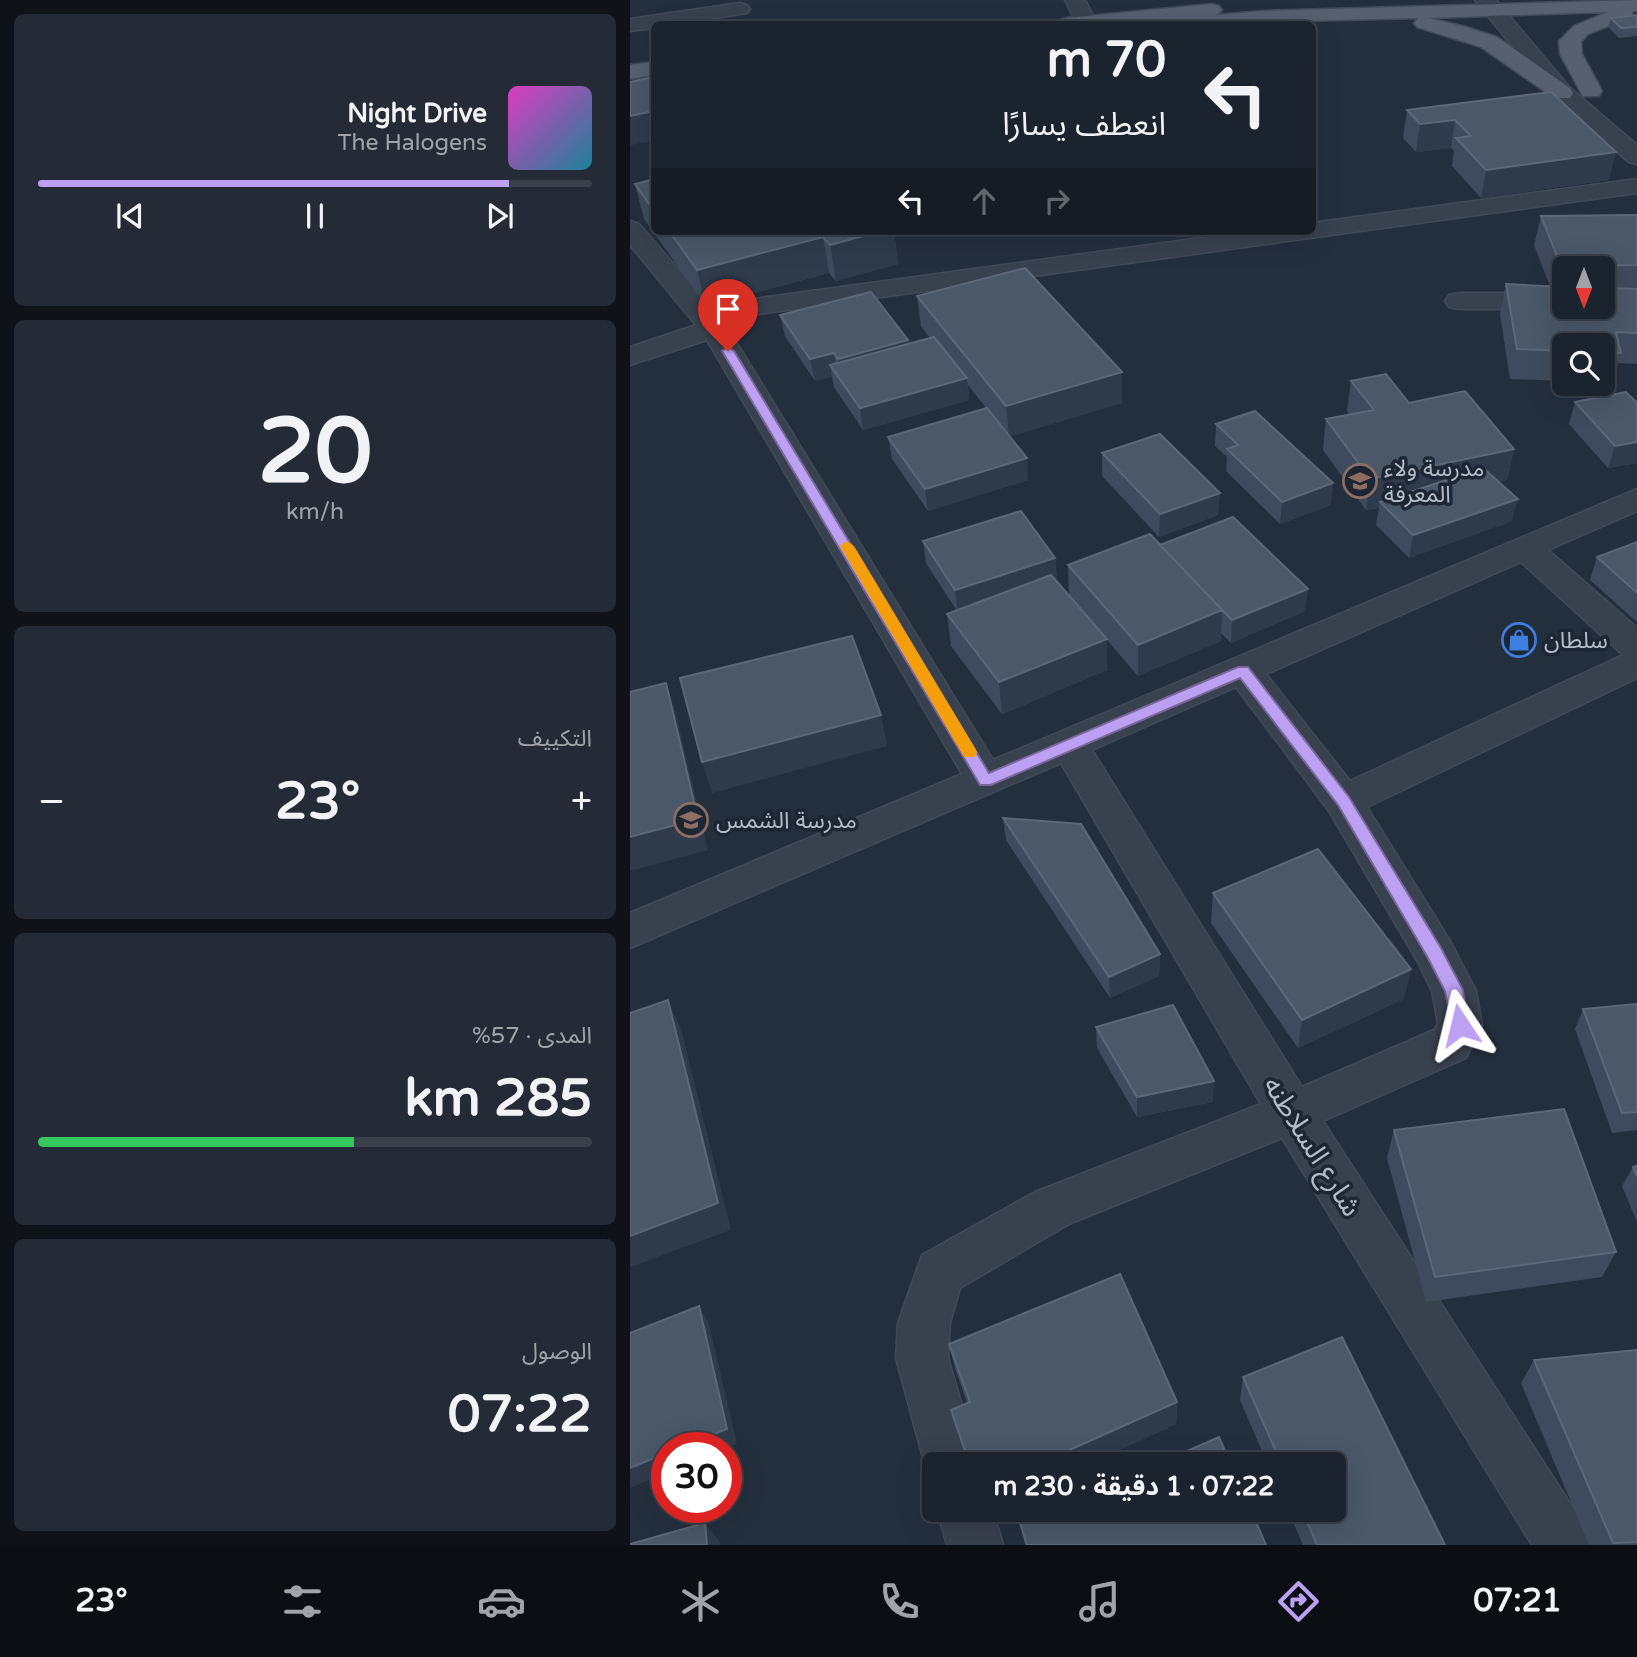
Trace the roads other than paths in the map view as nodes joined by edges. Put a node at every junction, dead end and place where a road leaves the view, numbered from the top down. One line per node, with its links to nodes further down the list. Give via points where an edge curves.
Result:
1 (1076, 0): 10 (street)
2 (1386, 0): 11 (main road, via 1278,4)
3 (1488, 4): 4 (main road); 8 (main road); 19 (street)
4 (1518, 4): 5 (main road); 20 (street, via 1565,66)
5 (1637, 5)
6 (740, 9): 9 (street)
7 (1637, 10): 20 (main road, via 1601,20 1570,41 1571,54)
8 (1310, 15): 12 (main road); 19 (main road, via 1388,19 1459,31 1489,42)
9 (658, 21)
10 (1077, 21)
11 (1098, 21)
12 (1228, 21)
13 (651, 22): 14 (street)
14 (630, 25)
15 (651, 69): 16 (main road)
16 (630, 72)
17 (651, 83): 18 (main road)
18 (630, 86)
19 (1562, 93): 21 (street)
20 (1599, 96)
21 (1637, 157)
22 (1637, 186): 24 (street)
23 (630, 229): 28 (street)
24 (1316, 230)
25 (1284, 235): 28 (street)
26 (1459, 301): 27 (street)
27 (1552, 302)
28 (708, 321): 29 (street); 36 (street)
29 (630, 356)
30 (1637, 499): 31 (street)
31 (1526, 549): 32 (street); 34 (street)
32 (1637, 648)
33 (1637, 663): 37 (street)
34 (1243, 670): 35 (street); 37 (street)
35 (1069, 744): 36 (street); 39 (street, شارع السلاطنه)
36 (986, 781): 38 (street)
37 (1343, 801): 39 (street, via 1435,953 1454,990 1460,1025 1450,1044)
38 (630, 931)
39 (1292, 1113): 40 (street, via 1052,1208 940,1272 924,1323 922,1358); 43 (street, شارع السلاطنه)
40 (948, 1452)
41 (968, 1522): 42 (street)
42 (975, 1545)
43 (1563, 1545)

